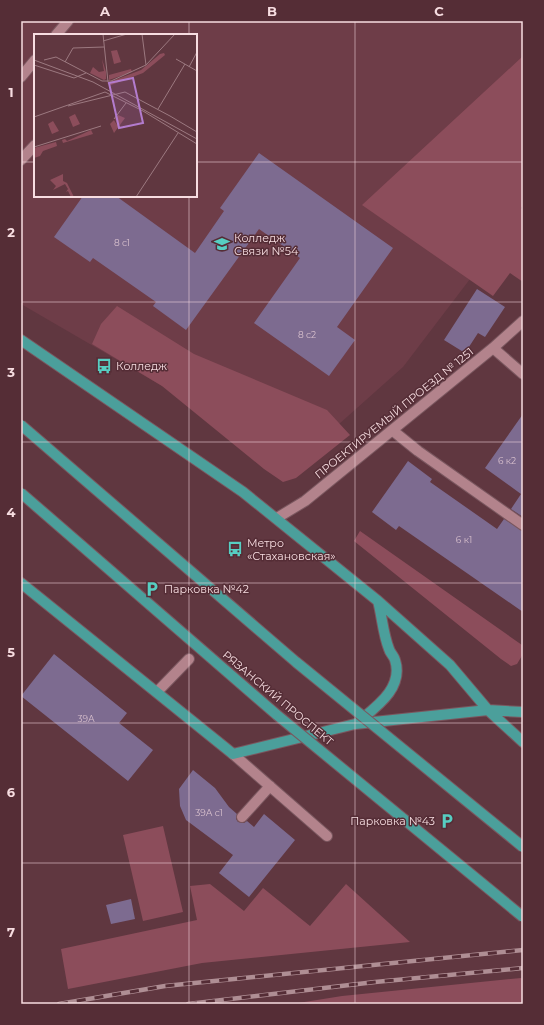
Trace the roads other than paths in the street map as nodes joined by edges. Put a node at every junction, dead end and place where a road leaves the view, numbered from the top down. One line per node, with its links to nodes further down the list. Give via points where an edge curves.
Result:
1 (68, 21): 2 (street)
2 (57, 34)
3 (34, 61): 4 (street)
4 (21, 77)
5 (34, 146): 6 (street)
6 (21, 160)
7 (523, 321): 9 (street, ПРОЕКТИРУЕМЫЙ ПРОЕЗД № 1251)
8 (21, 340): 14 (main road)
9 (493, 348): 10 (street); 12 (street, ПРОЕКТИРУЕМЫЙ ПРОЕЗД № 1251)
10 (523, 374)
11 (21, 425): 28 (main road, bridge, via 296,662)
12 (392, 430): 14 (street, ПРОЕКТИРУЕМЫЙ ПРОЕЗД № 1251, via 305,501); 15 (street)
13 (21, 493): 29 (main road, РЯЗАНСКИЙ ПРОСПЕКТ, bridge, via 277,715)
14 (277, 518): 17 (main road)
15 (523, 525)
16 (21, 583): 19 (main road)
17 (378, 601): 20 (main road, via 450,665); 22 (main road, via 389,649 395,660 394,683 384,701)
18 (189, 660): 19 (street)
19 (157, 692): 24 (main road)
20 (488, 710): 21 (main road); 22 (main road); 23 (main road)
21 (523, 712)
22 (355, 724): 24 (main road)
23 (523, 742)
24 (233, 754): 25 (street)
25 (270, 786): 26 (street); 27 (street)
26 (242, 818)
27 (327, 836)
28 (523, 848)
29 (523, 917)

